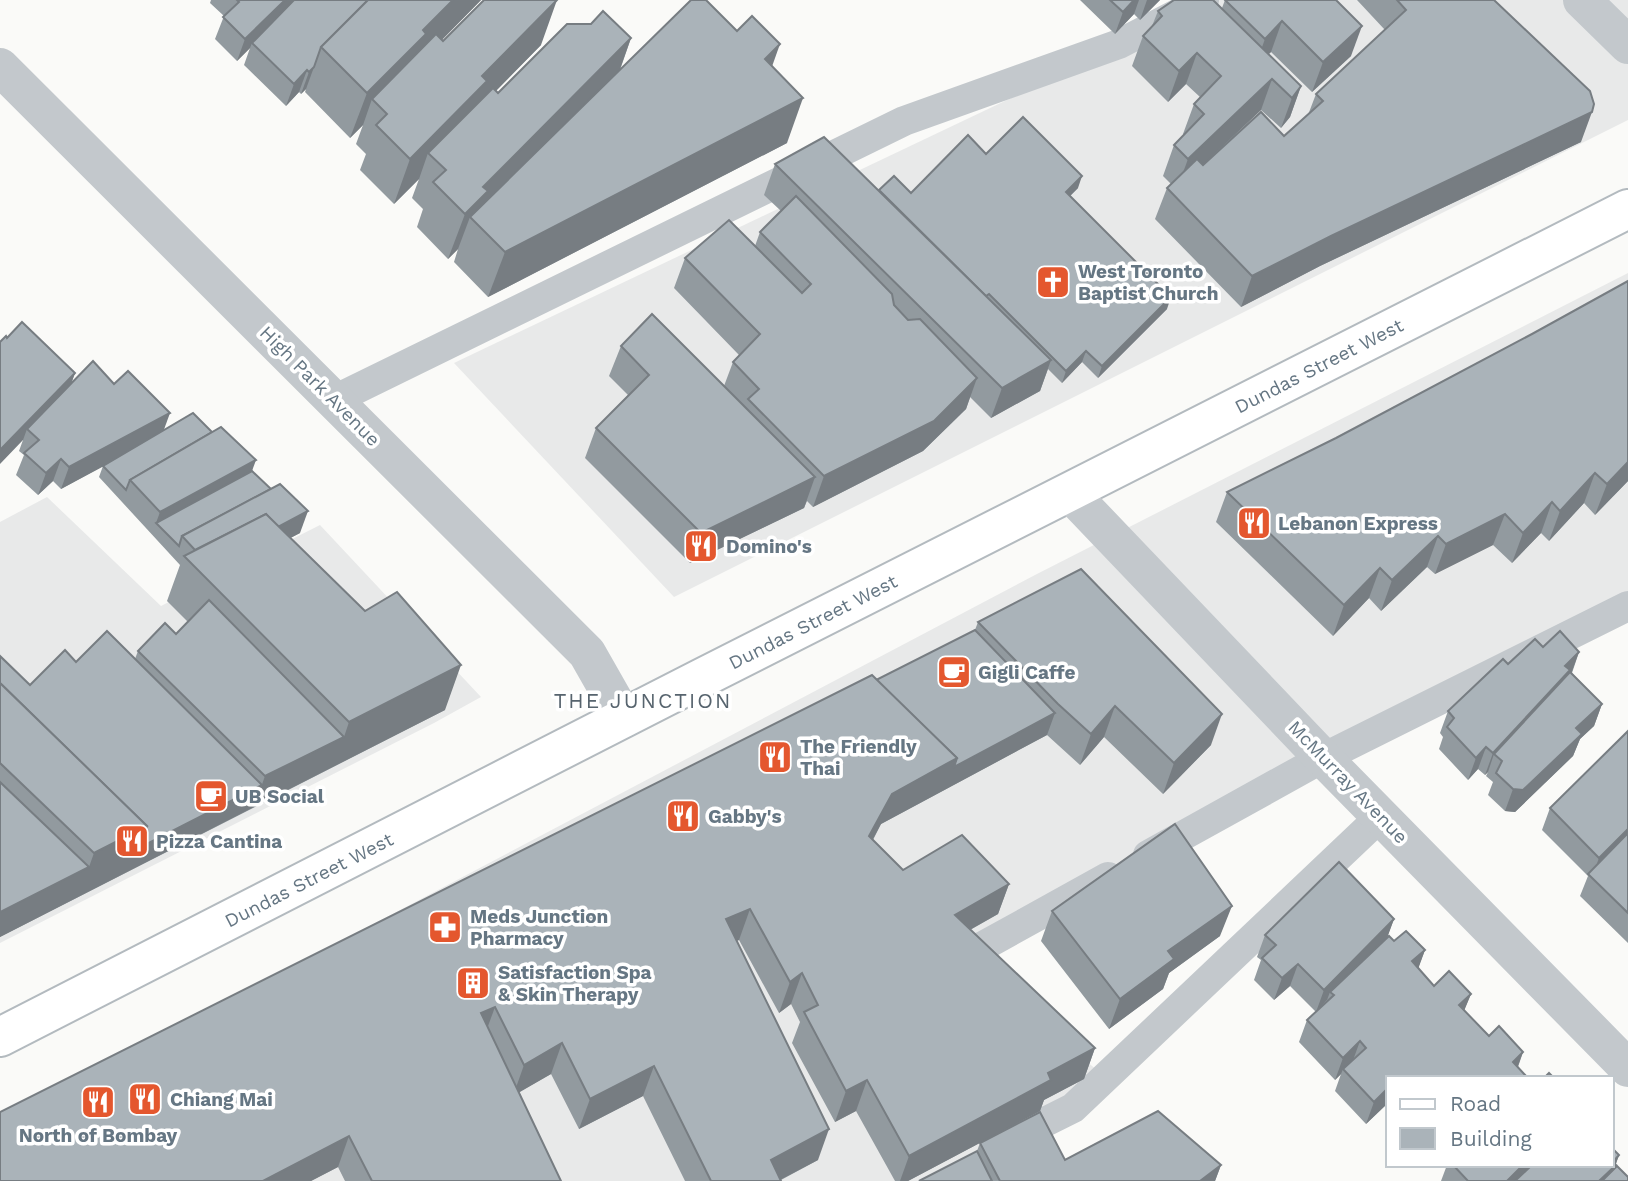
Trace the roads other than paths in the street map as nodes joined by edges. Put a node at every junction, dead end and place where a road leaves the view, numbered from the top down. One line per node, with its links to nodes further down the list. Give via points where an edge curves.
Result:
1 (1204, 0): 6 (lane, via 1119,44 904,121)
2 (1582, 0): 3 (street)
3 (1628, 45)
4 (0, 67): 6 (street, High Park Avenue)
5 (1628, 209): 7 (main road, Dundas Street West)
6 (334, 400): 9 (street, High Park Avenue, via 587,653)
7 (1069, 493): 9 (main road, Dundas Street West); 10 (street, McMurray Avenue)
8 (1628, 606): 10 (lane)
9 (624, 718): 13 (main road, Dundas Street West)
10 (1323, 758): 11 (street, McMurray Avenue); 12 (lane)
11 (1381, 816): 14 (street, McMurray Avenue); 15 (lane, via 1073,1108)
12 (976, 950)
13 (0, 1037)
14 (1628, 1068)
15 (988, 1150)

